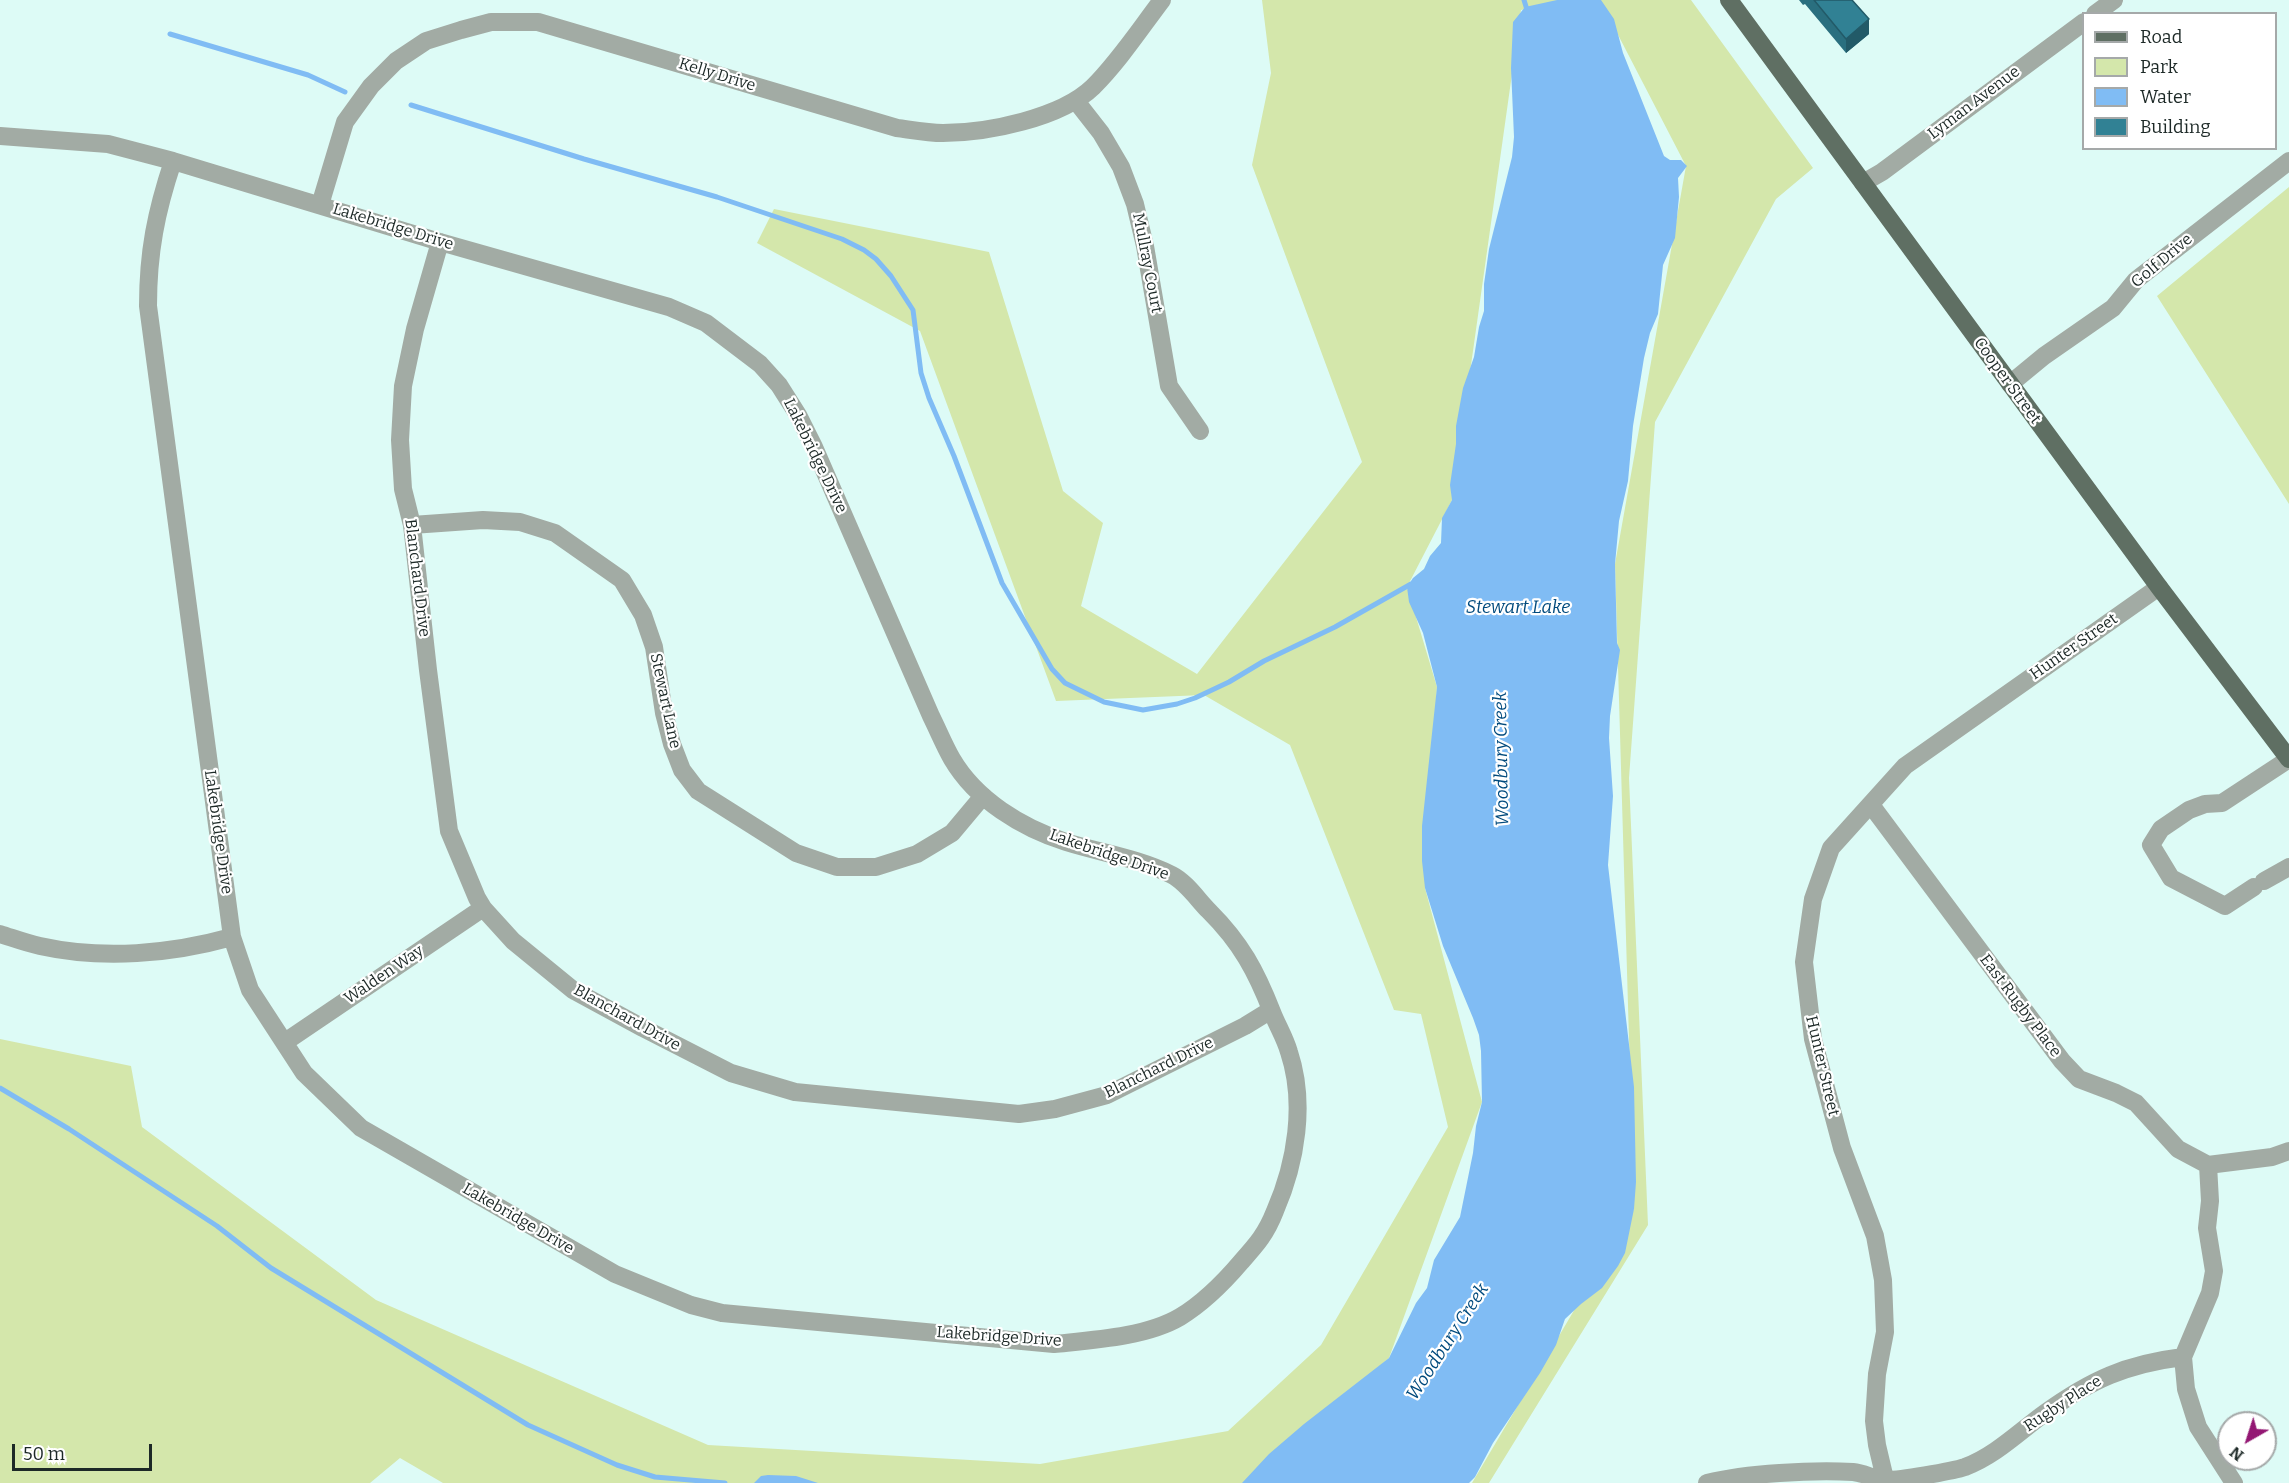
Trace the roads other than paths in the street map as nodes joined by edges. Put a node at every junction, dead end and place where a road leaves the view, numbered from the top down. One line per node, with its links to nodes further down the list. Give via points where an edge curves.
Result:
1 (1162, 0): 6 (street, Kelly Drive, via 1122,54)
2 (1729, 0): 10 (main road, Cooper Street)
3 (2114, 0): 4 (street)
4 (2098, 12)
5 (2082, 23): 10 (street, Lyman Avenue)
6 (1076, 101): 11 (street, Kelly Drive, via 1023,122 978,131 942,134 897,128 538,22 491,22 426,41 396,61 371,86 345,122); 14 (street, Mullray Court, via 1121,167 1136,204 1169,386)
7 (0, 136): 8 (street, Lakebridge Drive, via 108,144)
8 (173, 161): 11 (street, Lakebridge Drive); 23 (street, Lakebridge Drive, via 147,267 147,306)
9 (2289, 162): 13 (street, Golf Drive, via 2136,280 2113,308)
10 (1863, 183): 13 (main road, Cooper Street)
11 (320, 206): 12 (street, Lakebridge Drive)
12 (440, 242): 15 (street, Blanchard Drive, via 403,386 403,489); 18 (street, Lakebridge Drive, via 669,307 706,323 760,364 798,415 952,759)
13 (2010, 384): 16 (main road, Cooper Street)
14 (1200, 431)
15 (412, 525): 18 (street, Stewart Lane, via 483,520 520,522 555,533 622,580 643,615 654,647 664,713 682,770 698,792 796,853 837,867 876,867 917,854 952,833); 21 (street, Blanchard Drive, via 449,831)
16 (2159, 587): 17 (main road, Cooper Street); 19 (street, Hunter Street, via 1905,766)
17 (2289, 759): 20 (street, via 2222,804 2205,804 2189,810 2161,829 2151,845 2170,878 2225,906)
18 (983, 796): 24 (street, Lakebridge Drive, via 1026,826 1174,875 1227,929 1253,966)
19 (1870, 805): 27 (street, East Rugby Place, via 2062,1061 2079,1079 2136,1103 2178,1149); 29 (street, Hunter Street, via 1831,848 1813,900 1804,962 1813,1039 1842,1148 1875,1236 1883,1280 1885,1332 1874,1421)
20 (2289, 867)
21 (483, 908): 24 (street, Blanchard Drive, via 513,941 573,990 731,1073 795,1092 1019,1114 1055,1109 1107,1095); 25 (street, Walden Way)
22 (0, 934): 23 (street, via 39,946 110,954 171,951)
23 (232, 937): 25 (street, Lakebridge Drive, via 249,990)
24 (1271, 1010): 25 (street, Lakebridge Drive, via 1290,1053 1297,1096 1295,1145 1285,1189 1266,1233 1231,1274 1179,1318 1135,1333 1054,1344 722,1312 649,1289 565,1247 361,1128 304,1073)
25 (285, 1042)
26 (2289, 1151): 27 (street, via 2272,1157)
27 (2208, 1165): 28 (street, via 2207,1228 2214,1271 2210,1293)
28 (2183, 1357): 29 (street, Rugby Place, via 2114,1372 1965,1467); 31 (street, via 2186,1389 2198,1426)
29 (1885, 1482): 30 (street, Rugby Place, via 1855,1472 1776,1474)
30 (1707, 1483)
31 (2234, 1483)

